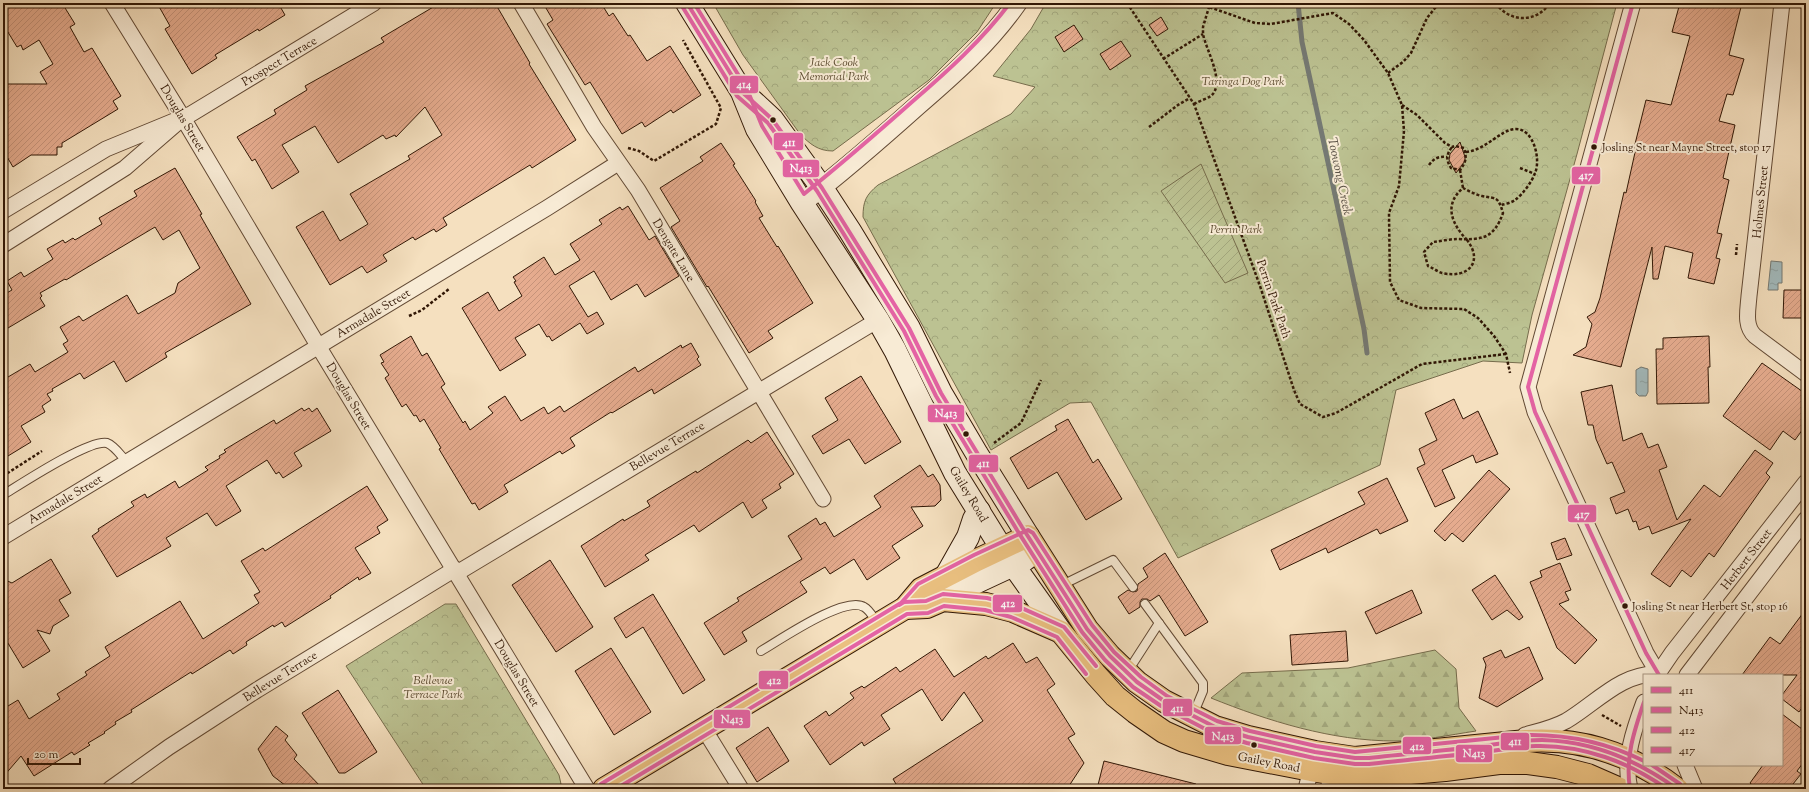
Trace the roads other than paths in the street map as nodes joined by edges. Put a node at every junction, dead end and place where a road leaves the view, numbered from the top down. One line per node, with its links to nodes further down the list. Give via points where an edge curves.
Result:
1 (112, 3): 9 (street, Douglas Street)
2 (374, 3): 9 (street, Prospect Terrace)
3 (521, 3): 10 (street, Dengate Lane)
4 (687, 3): 8 (main road, Gailey Road)
5 (1017, 3): 11 (street, via 1002,25 969,60)
6 (1633, 3): 40 (street, via 1528,387 1535,412 1642,646)
7 (1782, 3): 17 (street, Holmes Street, via 1748,324 1751,332)
8 (742, 92): 11 (main road, Gailey Road, via 772,119); 12 (main road, Gailey Road, via 757,129)
9 (183, 118): 13 (street, Prospect Terrace, via 106,149); 14 (street, Prospect Terrace, via 125,168); 16 (street, Douglas Street)
10 (618, 163): 16 (street, Armadale Street); 18 (street, Dengate Lane, via 638,190)
11 (822, 188): 12 (street); 26 (main road, Gailey Road, via 909,328 941,393)
12 (802, 203): 15 (main road, Gailey Road)
13 (3, 211)
14 (3, 244)
15 (878, 320): 18 (street, Bellevue Terrace); 23 (main road, Gailey Road, via 955,473)
16 (319, 346): 19 (street, Armadale Street); 28 (street, Douglas Street)
17 (1806, 374)
18 (758, 391): 22 (street, Dengate Lane); 28 (street, Bellevue Terrace)
19 (127, 462): 21 (lane, via 111,446 98,443 54,464); 25 (street, Armadale Street)
20 (1806, 482): 41 (street, Herbert Street, via 1672,653)
21 (3, 495)
22 (823, 499)
23 (979, 511): 27 (main road, Gailey Road); 29 (main road)
24 (1806, 519): 42 (street, Herbert Street)
25 (3, 537)
26 (1033, 545): 27 (main road); 30 (main road, Gailey Road)
27 (1008, 557): 29 (main road); 32 (main road); 37 (main road, Gailey Road)
28 (456, 571): 53 (street, Bellevue Terrace, via 257,690); 54 (street, Douglas Street)
29 (946, 576): 34 (main road, via 921,589)
30 (1059, 586): 31 (lane, via 1113,560); 39 (main road, Gailey Road, via 1087,629)
31 (1133, 587)
32 (943, 600): 34 (main road, via 927,607); 37 (main road, via 1000,607)
33 (1145, 604): 35 (lane)
34 (906, 608): 36 (main road)
35 (1159, 623): 39 (lane); 45 (lane, via 1203,683 1203,691)
36 (878, 624): 38 (lane, via 865,607 839,607); 46 (main road)
37 (1061, 632): 51 (main road, Gailey Road, via 1115,696 1164,732 1206,748)
38 (761, 651)
39 (1127, 672): 45 (main road, Gailey Road, via 1164,701)
40 (1657, 674)
41 (1659, 674)
42 (1688, 674)
43 (1643, 675): 47 (street, via 1631,679 1556,726)
44 (1643, 705): 48 (street, via 1633,733)
45 (1192, 716): 51 (main road, Gailey Road, via 1215,727 1248,737)
46 (704, 729): 55 (main road); 56 (street)
47 (1493, 745): 48 (main road, via 1540,740 1570,742 1607,750); 52 (main road, via 1369,758)
48 (1638, 761): 58 (street); 59 (street)
49 (1645, 766): 60 (main road)
50 (1685, 766): 61 (street)
51 (1311, 770): 52 (main road, Gailey Road)
52 (1332, 773): 57 (main road, via 1376,776 1499,763 1528,763 1557,767)
53 (110, 789)
54 (588, 789)
55 (604, 789)
56 (742, 789)
57 (1620, 789)
58 (1630, 789)
59 (1634, 789)
60 (1677, 789)
61 (1695, 789)

